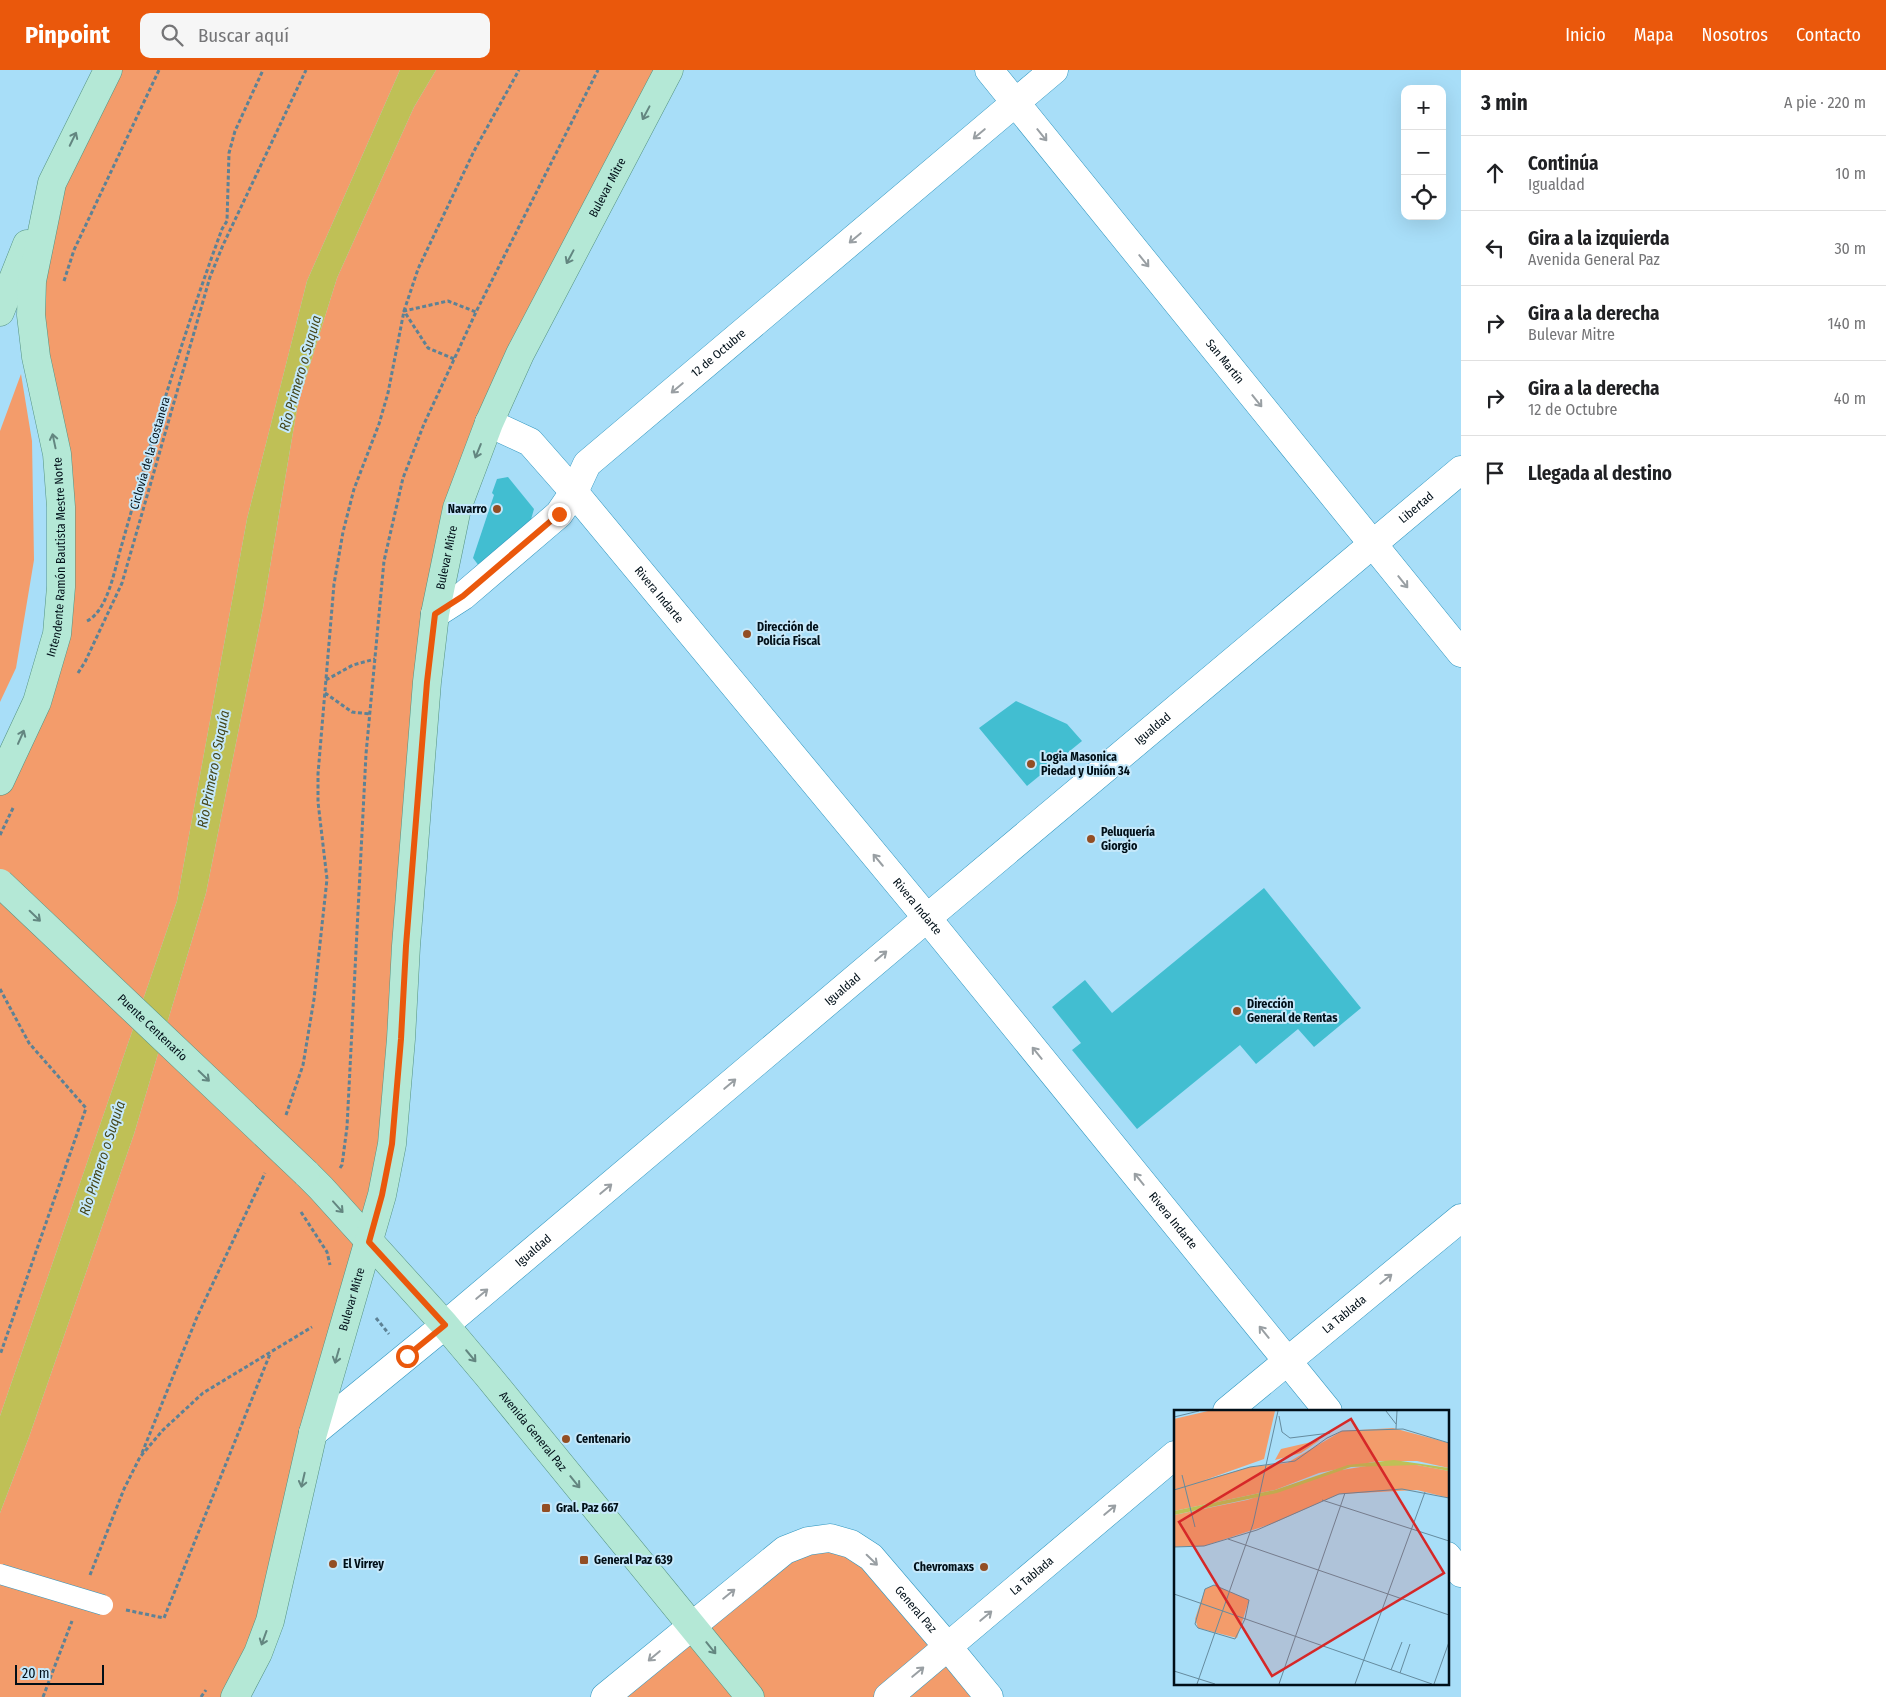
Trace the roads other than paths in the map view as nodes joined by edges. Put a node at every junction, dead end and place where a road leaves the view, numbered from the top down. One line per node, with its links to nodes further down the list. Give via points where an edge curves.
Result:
1 (108, 70): 6 (main road, Intendente Ramón Bautista Mestre Norte, one-way to 1)
2 (669, 70): 8 (main road, Bulevar Mitre, one-way to 8, via 524,345)
3 (989, 70): 5 (street, San Martín)
4 (1054, 70): 5 (street, 12 de Octubre)
5 (1016, 102): 10 (street, 12 de Octubre, one-way to 10, via 587,464); 11 (street, San Martín, one-way to 11)
6 (52, 182): 7 (main road); 14 (main road, Intendente Ramón Bautista Mestre Norte, one-way to 6, via 57,634 61,587 57,454 36,357 31,315 32,281)
7 (0, 312)
8 (489, 423): 10 (street, Rivera Indarte, via 530,442); 12 (main road, Bulevar Mitre, one-way to 12, via 457,508)
9 (1461, 470): 11 (street, Libertad)
10 (574, 492): 12 (street, 12 de Octubre, via 559,514 463,596); 16 (street, Rivera Indarte, one-way to 10)
11 (1372, 544): 13 (street, San Martín, one-way to 13); 16 (street, Igualdad)
12 (435, 614): 19 (main road, Bulevar Mitre, via 426,691 392,1144)
13 (1461, 653)
14 (8, 791)
15 (0, 883): 17 (main road, Puente Centenario, one-way to 17, bridge)
16 (926, 918): 20 (street, Igualdad, one-way to 16); 21 (street, Rivera Indarte, one-way to 16)
17 (306, 1173): 19 (main road, Avenida General Paz, one-way to 19)
18 (1461, 1218): 21 (street, La Tablada, one-way to 18)
19 (369, 1242): 20 (main road, Avenida General Paz); 24 (main road, Bulevar Mitre, one-way to 24)
20 (445, 1325): 24 (street, Igualdad); 30 (main road, Avenida General Paz, one-way to 30)
21 (1287, 1360): 22 (street, La Tablada); 23 (street, Rivera Indarte)
22 (1228, 1410)
23 (1327, 1410)
24 (314, 1433): 32 (main road, Bulevar Mitre, one-way to 32, via 270,1621)
25 (1174, 1456): 31 (street, La Tablada, one-way to 25)
26 (1448, 1557): 27 (street)
27 (1461, 1573)
28 (0, 1574): 29 (street, bridge)
29 (103, 1605)
30 (691, 1625): 31 (street, General Paz, one-way to 31, via 785,1550 808,1541 830,1538 851,1544 871,1558); 33 (street, one-way to 33); 34 (main road, Avenida General Paz, one-way to 34)
31 (948, 1647): 35 (street, La Tablada, one-way to 31); 36 (street, General Paz)
32 (235, 1697)
33 (605, 1697)
34 (750, 1697)
35 (888, 1697)
36 (989, 1697)

